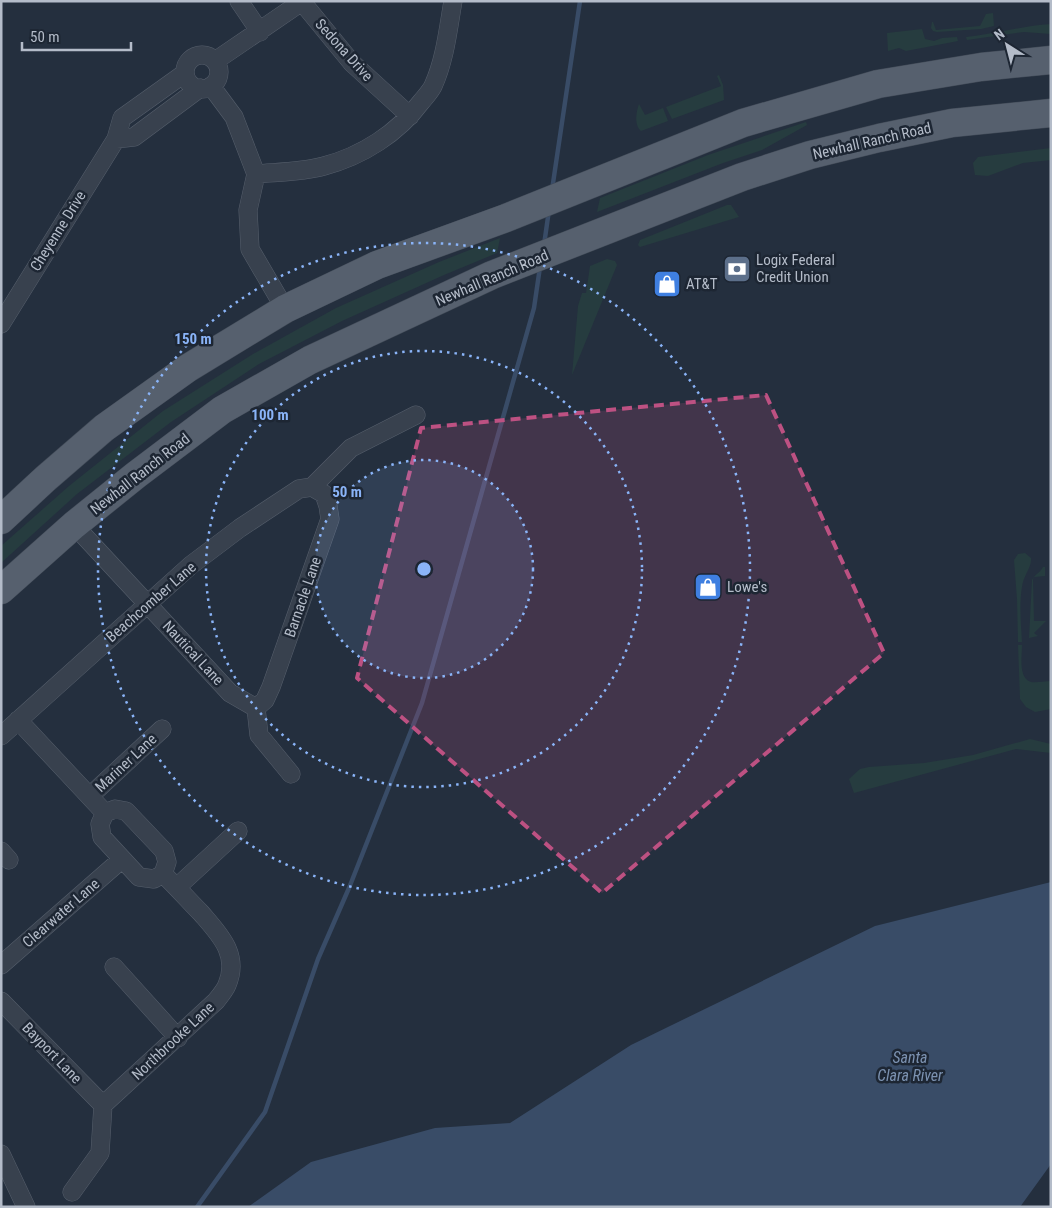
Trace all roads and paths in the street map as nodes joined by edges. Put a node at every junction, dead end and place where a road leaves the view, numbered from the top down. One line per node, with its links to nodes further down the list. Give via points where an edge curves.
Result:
1 (239, 1): 4 (street)
2 (453, 1): 10 (street, via 445,50 432,88)
3 (303, 2): 4 (street); 10 (street, Sedona Drive, via 352,63)
4 (260, 32): 6 (street)
5 (1051, 60): 13 (main road, via 981,67 878,84 743,123 377,266)
6 (215, 61): 7 (street, via 206,56 196,56 188,63); 8 (street, via 219,71 216,82)
7 (185, 73): 8 (street, via 190,83); 11 (street, Cheyenne Drive, via 122,118)
8 (206, 87): 11 (street, via 134,137); 12 (street, via 234,117)
9 (1051, 112): 18 (main road, Newhall Ranch Road, via 952,124 810,155 742,177 492,275 310,360 222,410)
10 (410, 116): 12 (street, via 382,139 325,166)
11 (116, 138): 14 (street, Cheyenne Drive)
12 (256, 174): 13 (street, via 248,210 250,249)
13 (285, 309): 17 (main road, via 188,368 104,428)
14 (1, 324)
15 (416, 415): 16 (street, via 351,448)
16 (312, 487): 20 (street, Beachcomber Lane, via 299,489 240,528); 21 (street, Barnacle Lane, via 324,494 330,519 271,687 265,700)
17 (1, 520)
18 (74, 526): 19 (main road, Newhall Ranch Road); 20 (street, Nautical Lane)
19 (1, 590)
20 (147, 604): 21 (street, Nautical Lane, via 230,693); 22 (street, Beachcomber Lane)
21 (256, 708): 25 (street, via 259,735)
22 (18, 720): 24 (street, Beachcomber Lane); 26 (street)
23 (162, 730): 26 (street, Mariner Lane)
24 (1, 736)
25 (291, 774)
26 (90, 796): 27 (street)
27 (105, 814): 29 (street, via 100,824 102,837); 30 (street, via 115,809 126,811 164,851 167,862)
28 (238, 831): 31 (street)
29 (122, 860): 30 (street, via 139,877 154,879); 32 (street, Clearwater Lane)
30 (163, 874): 31 (street, Northbrooke Lane)
31 (177, 888): 35 (street, Northbrooke Lane, via 222,937 229,950 231,967 227,985 216,1001)
32 (1, 966)
33 (114, 967): 35 (street)
34 (1, 1001): 36 (street, Bayport Lane)
35 (178, 1038): 36 (street, Northbrooke Lane)
36 (103, 1105): 38 (street, via 100,1153)
37 (1, 1154): 39 (street)
38 (72, 1192)
39 (28, 1206)

